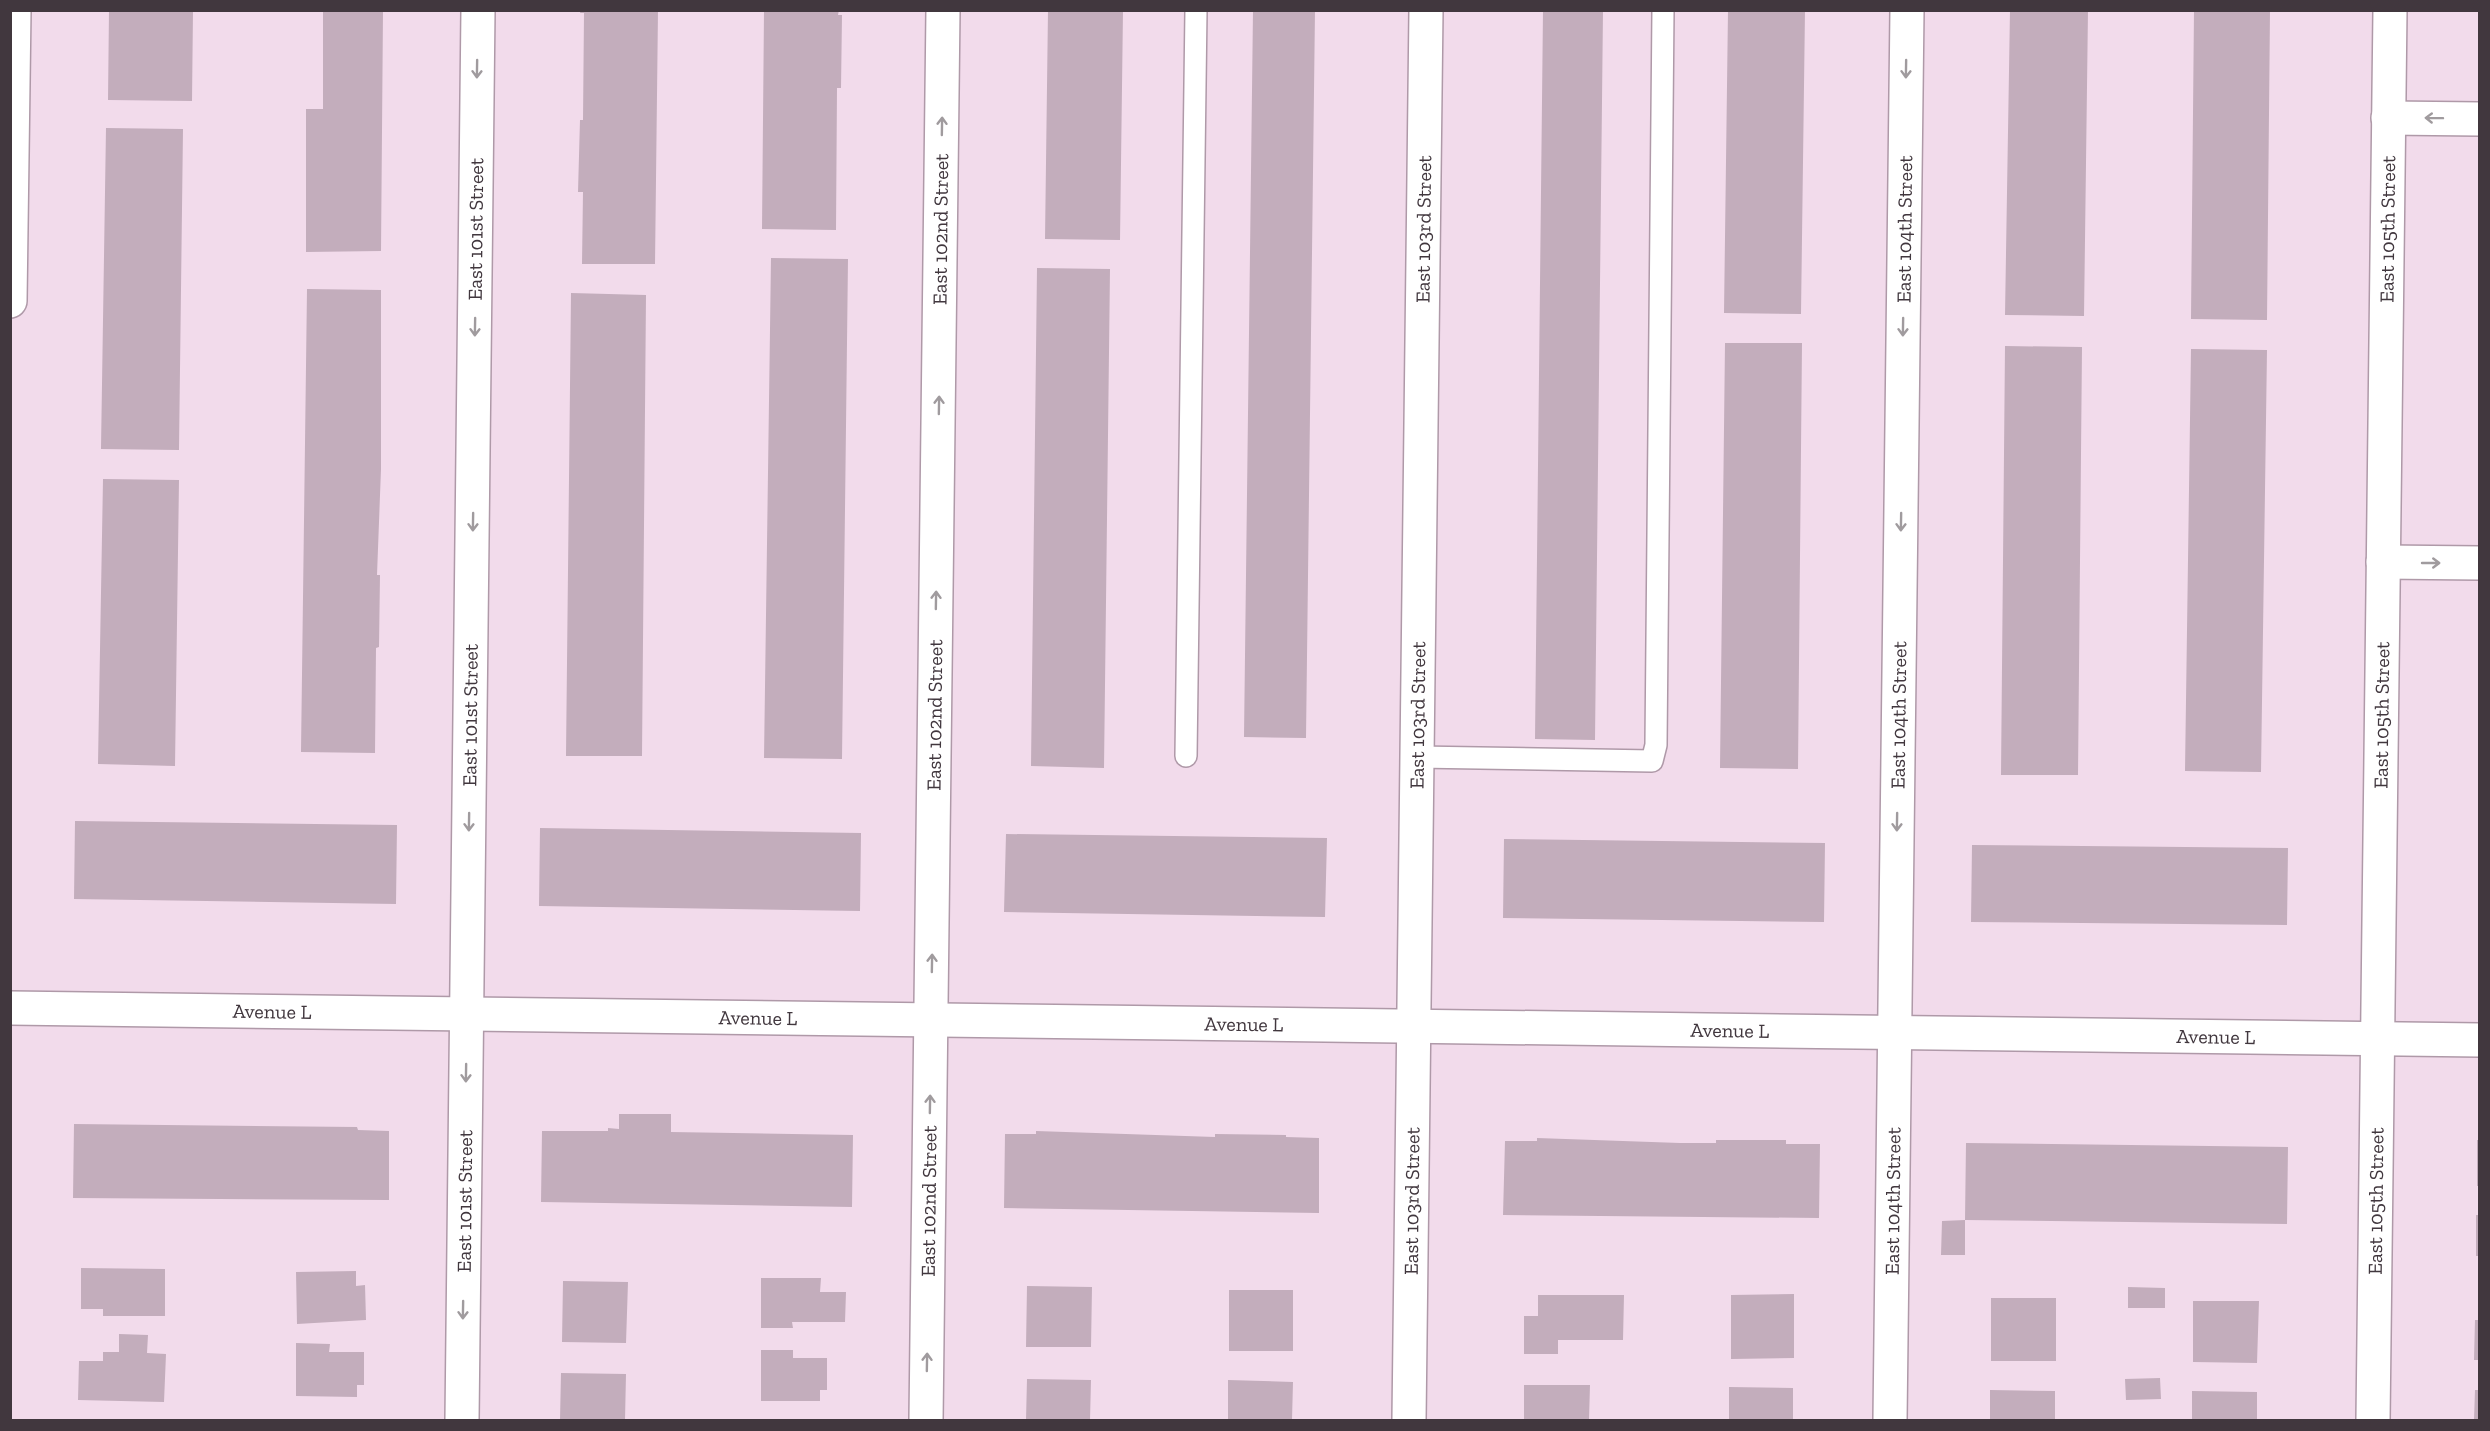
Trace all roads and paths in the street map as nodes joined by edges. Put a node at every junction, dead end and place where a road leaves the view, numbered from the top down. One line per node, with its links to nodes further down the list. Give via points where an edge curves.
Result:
1 (14, 10): 11 (street)
2 (478, 10): 17 (street, East 101st Street, one-way to 17)
3 (943, 10): 18 (street, East 102nd Street, one-way to 3)
4 (1196, 10): 14 (lane)
5 (1425, 10): 15 (street, East 103rd Street)
6 (1663, 10): 15 (lane, via 1656,745 1652,761)
7 (1907, 10): 20 (street, East 104th Street, one-way to 20)
8 (2390, 10): 9 (street, East 105th Street)
9 (2388, 118): 10 (street, one-way to 9); 12 (street, East 105th Street)
10 (2480, 119)
11 (10, 301)
12 (2383, 562): 13 (street, one-way to 13); 21 (street, East 105th Street)
13 (2480, 563)
14 (1186, 756)
15 (1417, 757): 19 (street, East 103rd Street)
16 (10, 1008): 17 (street, Avenue L)
17 (467, 1015): 18 (street, Avenue L); 23 (street, East 101st Street, one-way to 23)
18 (932, 1021): 19 (street, Avenue L); 24 (street, East 102nd Street, one-way to 18)
19 (1414, 1028): 20 (street, Avenue L); 25 (street, East 103rd Street)
20 (1894, 1032): 21 (street, Avenue L); 26 (street, East 104th Street)
21 (2378, 1039): 22 (street, Avenue L); 27 (street, East 105th Street)
22 (2480, 1040)
23 (462, 1420)
24 (926, 1420)
25 (1409, 1420)
26 (1890, 1420)
27 (2373, 1420)

